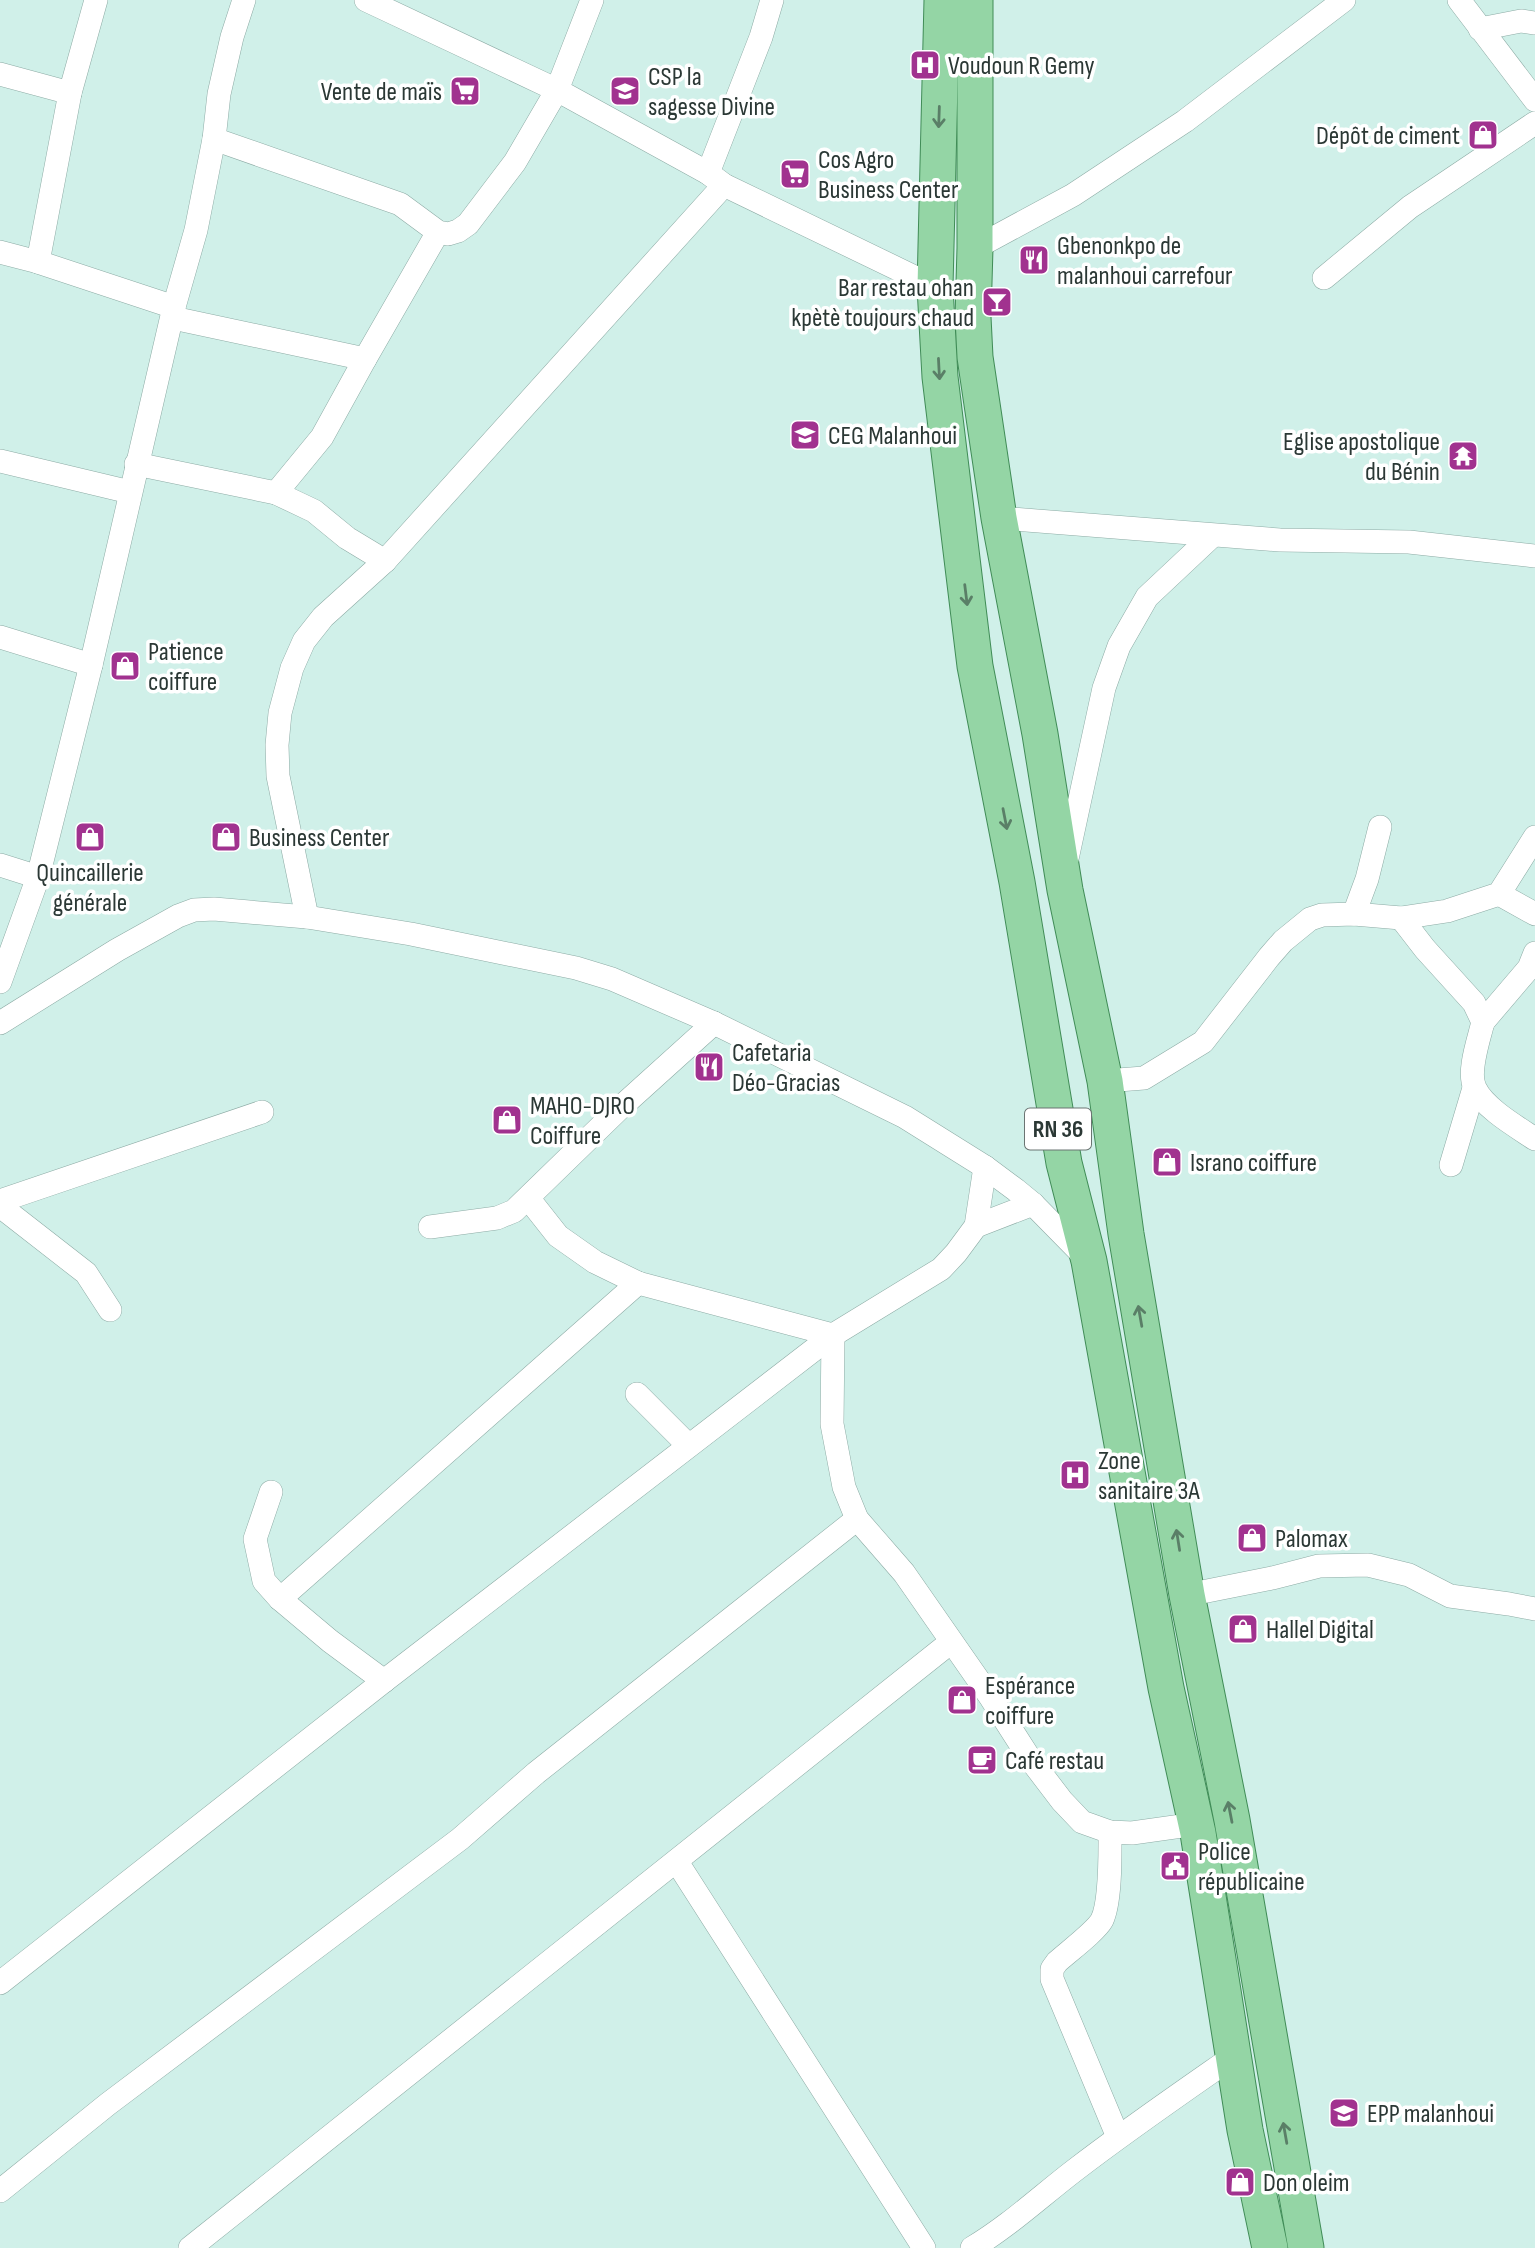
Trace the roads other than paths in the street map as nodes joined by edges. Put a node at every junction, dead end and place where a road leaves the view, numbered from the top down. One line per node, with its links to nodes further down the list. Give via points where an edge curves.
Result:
1 (96, 0): 14 (street)
2 (244, 0): 17 (street, via 219,94)
3 (366, 0): 13 (street)
4 (592, 0): 13 (street)
5 (772, 0): 18 (street)
6 (942, 0): 24 (main road, RN 36, one-way to 24)
7 (975, 0): 20 (main road, RN 36)
8 (1345, 0): 20 (street, via 1185,121 1073,195)
9 (1459, 0): 11 (street)
10 (1535, 23): 11 (street, via 1521,21)
11 (1480, 29): 15 (street)
12 (0, 74): 14 (street)
13 (557, 90): 18 (street); 19 (street, via 515,162 468,224 448,234)
14 (70, 93): 22 (street)
15 (1535, 100)
16 (1535, 123): 23 (street, via 1410,207)
17 (214, 139): 19 (street, via 400,204); 25 (street)
18 (716, 179): 24 (street); 34 (street)
19 (438, 232): 26 (street)
20 (975, 248): 31 (main road, RN 36, via 975,357)
21 (0, 252): 22 (street)
22 (38, 262): 25 (street)
23 (1324, 278)
24 (935, 287): 63 (main road, RN 36, one-way to 63, via 940,377 975,666 1064,1163)
25 (173, 312): 26 (street); 28 (street)
26 (365, 359): 30 (street, via 322,437)
27 (0, 461): 29 (street)
28 (136, 464): 29 (street); 30 (street)
29 (130, 492): 36 (street)
30 (276, 493): 34 (street, via 314,511)
31 (999, 518): 32 (street); 41 (main road, RN 36)
32 (1212, 536): 33 (street, via 1409,542); 41 (street, via 1147,597 1119,646 1104,688 1067,853)
33 (1535, 556)
34 (385, 561): 45 (street, via 304,640 280,713 278,776)
35 (0, 637): 36 (street)
36 (91, 665): 40 (street)
37 (1380, 827): 43 (street)
38 (1535, 837): 42 (street)
39 (0, 865): 40 (street)
40 (38, 877): 48 (street)
41 (1065, 890): 52 (main road, RN 36)
42 (1499, 894): 44 (street); 46 (street, via 1447,911)
43 (1354, 914): 46 (street); 52 (street, via 1310,919 1283,941 1203,1042 1144,1078)
44 (1535, 914)
45 (307, 918): 50 (street, via 194,910 117,950); 51 (street, via 576,968)
46 (1401, 918): 49 (street, via 1474,1003)
47 (1535, 953): 49 (street, via 1529,968)
48 (0, 982)
49 (1483, 1022): 53 (street, via 1472,1067)
50 (0, 1023)
51 (714, 1023): 57 (street, via 905,1117); 58 (street)
52 (1105, 1081): 71 (main road, RN 36, one-way to 52)
53 (1474, 1088): 55 (street, via 1490,1107); 56 (street)
54 (262, 1112): 59 (street)
55 (1535, 1139)
56 (1451, 1165)
57 (985, 1167): 60 (street); 61 (street)
58 (528, 1198): 62 (street, via 497,1218); 64 (street, via 558,1236 595,1262)
59 (0, 1203): 65 (street, via 86,1273)
60 (1033, 1204): 61 (street); 63 (street)
61 (976, 1226): 66 (street, via 941,1269)
62 (430, 1227)
63 (1089, 1261): 76 (main road, RN 36, via 1166,1688)
64 (638, 1283): 66 (street); 72 (street)
65 (110, 1310)
66 (833, 1335): 68 (street); 70 (street, via 832,1424 844,1487)
67 (638, 1394): 68 (street)
68 (688, 1445): 75 (street)
69 (271, 1492): 72 (street, via 254,1539 264,1581)
70 (856, 1519): 74 (street, via 904,1573); 82 (street, via 536,1773 460,1839)
71 (1187, 1595): 73 (street, via 1319,1566 1368,1565 1409,1575 1450,1596); 87 (main road, RN 36, one-way to 71, via 1232,1820)
72 (280, 1599): 75 (street)
73 (1535, 1609)
74 (951, 1642): 77 (street, via 1062,1801 1082,1822); 78 (street)
75 (384, 1681): 79 (street)
76 (1196, 1824): 77 (street); 80 (main road, RN 36)
77 (1110, 1832): 81 (street, via 1105,1912 1101,1922 1057,1962 1052,1979)
78 (677, 1862): 83 (street); 84 (street)
79 (0, 1983)
80 (1234, 2056): 81 (street); 86 (main road, RN 36)
81 (1118, 2137): 85 (street)
82 (0, 2191)
83 (190, 2248)
84 (924, 2248)
85 (972, 2248)
86 (1270, 2248)
87 (1306, 2248)

